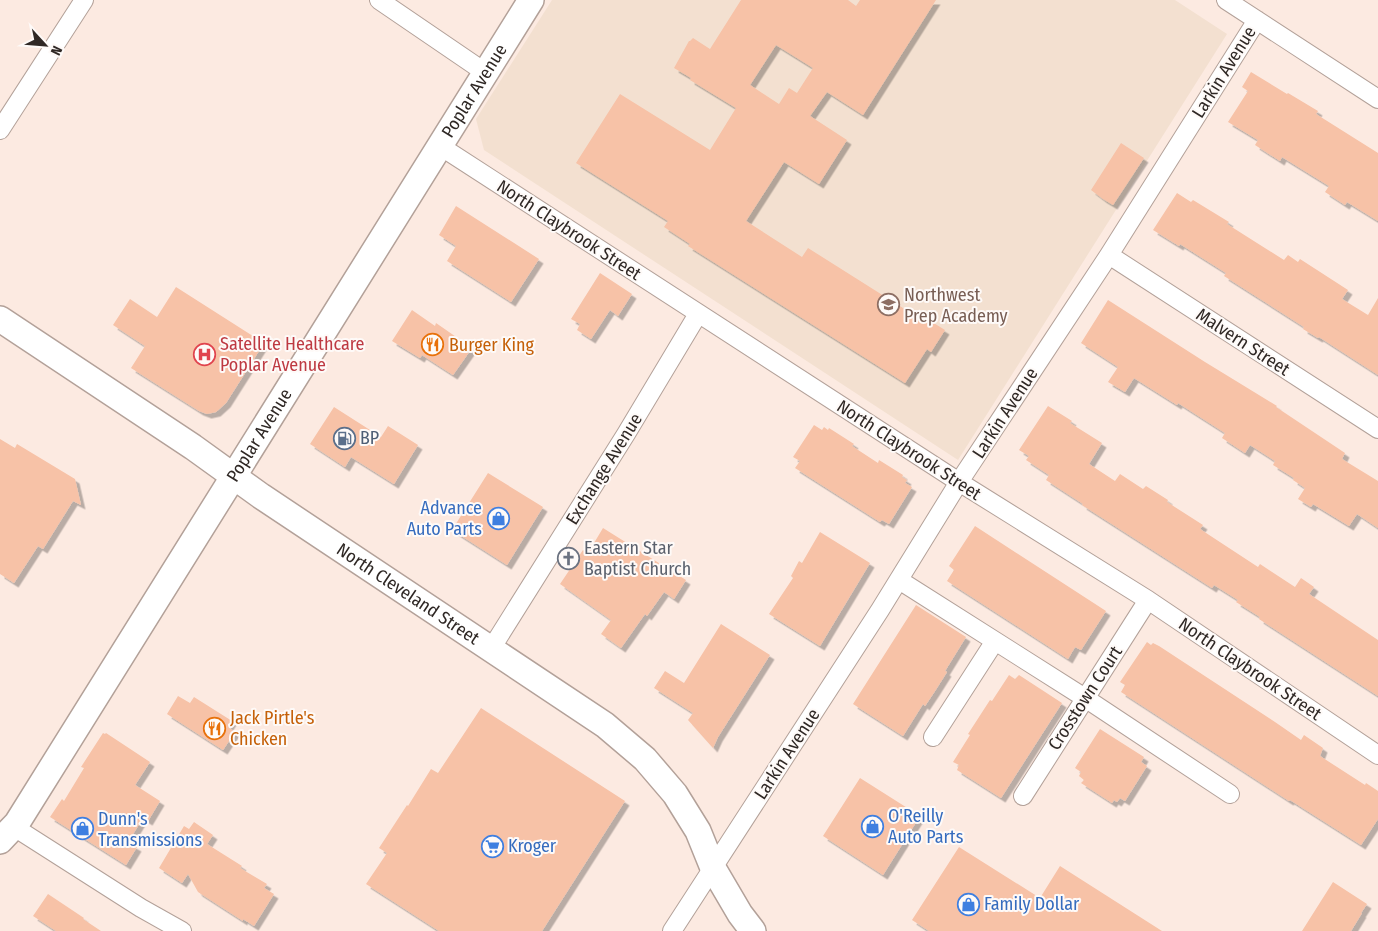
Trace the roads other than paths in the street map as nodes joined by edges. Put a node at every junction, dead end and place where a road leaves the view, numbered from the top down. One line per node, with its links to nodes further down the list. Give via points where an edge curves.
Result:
1 (84, 0): 8 (street)
2 (379, 0): 6 (street)
3 (531, 0): 6 (main road, Poplar Avenue)
4 (1226, 0): 5 (street)
5 (1257, 20): 7 (street); 10 (street, Larkin Avenue)
6 (486, 73): 9 (main road, Poplar Avenue)
7 (1378, 99)
8 (0, 130)
9 (440, 146): 11 (street, North Claybrook Street); 14 (main road, Poplar Avenue)
10 (1109, 255): 13 (street, Malvern Street); 15 (street, Larkin Avenue)
11 (698, 314): 15 (street, North Claybrook Street); 19 (street, Exchange Avenue)
12 (0, 319): 14 (main road, North Cleveland Street)
13 (1378, 429)
14 (234, 476): 19 (main road, North Cleveland Street); 25 (main road, Poplar Avenue)
15 (959, 482): 16 (street, Larkin Avenue); 17 (street, North Claybrook Street)
16 (899, 580): 18 (street); 26 (street, Larkin Avenue)
17 (1148, 600): 20 (street, Crosstown Court); 22 (street, North Claybrook Street)
18 (995, 641): 20 (street); 21 (street)
19 (491, 649): 26 (main road, North Cleveland Street, via 605,725 645,759 689,816)
20 (1085, 698): 23 (street); 24 (street, Crosstown Court)
21 (933, 737)
22 (1378, 755)
23 (1230, 794)
24 (1023, 796)
25 (7, 834): 27 (street)
26 (713, 868): 28 (street, Larkin Avenue); 29 (main road, North Cleveland Street)
27 (182, 931)
28 (672, 931)
29 (753, 931)

